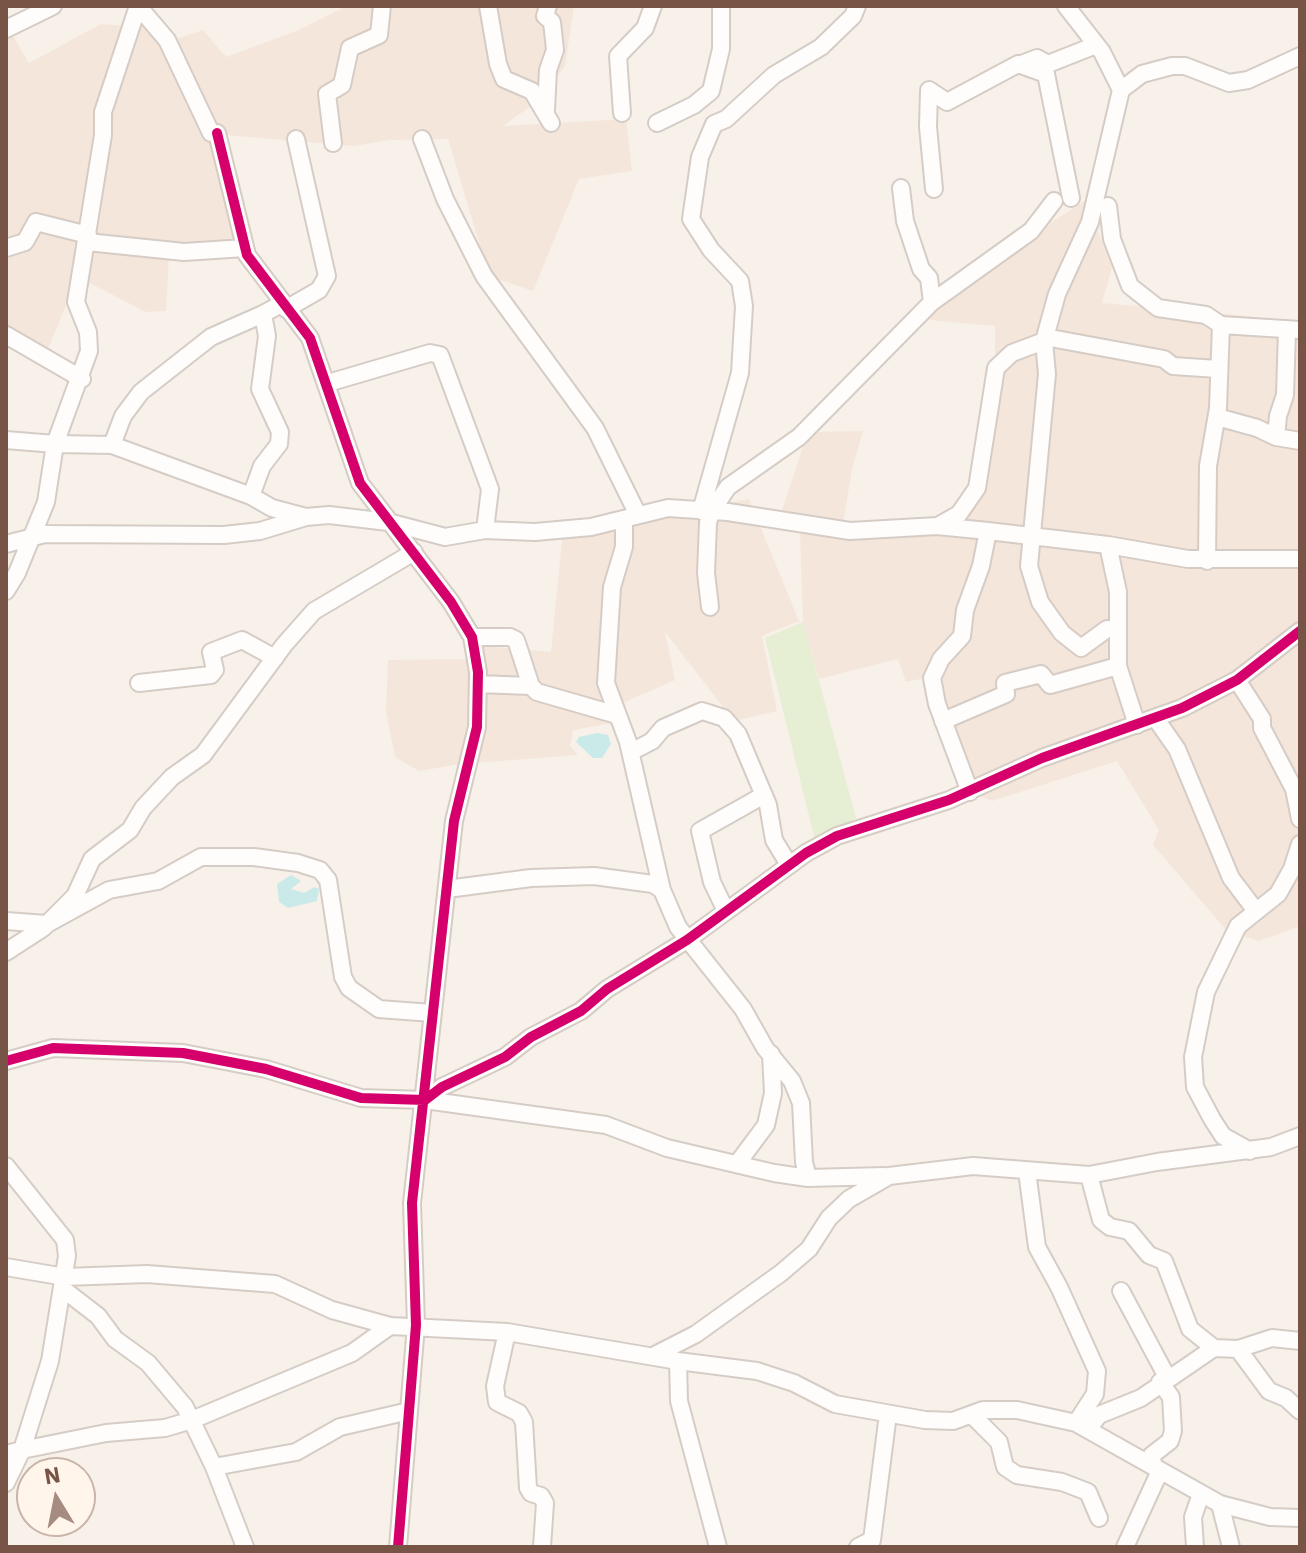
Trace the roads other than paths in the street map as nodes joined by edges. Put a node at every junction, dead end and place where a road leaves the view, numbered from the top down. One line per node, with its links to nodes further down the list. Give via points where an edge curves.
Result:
1 (53, 6): 10 (street)
2 (138, 6): 23 (street, via 103,112); 25 (street, via 167,40 214,133)
3 (382, 6): 19 (street, via 379,35 350,48 342,85 327,94)
4 (488, 6): 5 (street, via 504,79 532,91 549,117 548,70 555,50 552,22 545,16)
5 (548, 6)
6 (653, 6): 15 (street, via 645,28 618,56)
7 (721, 6): 16 (street, via 721,49 711,91)
8 (857, 6): 43 (street, via 821,47 774,75 714,124 700,157 691,219 740,281 744,306 740,373)
9 (1066, 6): 11 (street)
10 (6, 29)
11 (1096, 45): 13 (street, via 1048,64 1037,58); 14 (street)
12 (1300, 56): 14 (street, via 1229,83 1172,66 1142,74)
13 (1019, 65): 21 (street, via 947,102 929,90); 26 (street, via 1046,74 1062,200 1031,231)
14 (1121, 90): 32 (street, via 1090,222 1057,294)
15 (622, 113)
16 (657, 123)
17 (296, 139): 27 (street, via 327,276 319,290)
18 (422, 139): 45 (street, via 484,276 595,428)
19 (333, 143)
20 (901, 188): 26 (street, via 905,221 929,278)
21 (934, 189)
22 (1108, 206): 29 (street, via 1112,239 1130,286 1158,308 1206,315)
23 (87, 238): 24 (street, via 36,222 25,242); 25 (street, via 184,252); 34 (street, via 76,302 90,342)
24 (6, 248)
25 (245, 248): 27 (street)
26 (932, 302): 43 (street, via 799,437 736,479)
27 (285, 306): 28 (street); 35 (street, via 310,338)
28 (263, 314): 41 (street, via 211,337 138,394); 42 (street, via 267,336 260,389 280,432 279,444 262,466)
29 (1221, 325): 30 (street); 33 (street)
30 (1294, 330): 37 (street)
31 (6, 335): 34 (street)
32 (1044, 339): 33 (street, via 1164,359 1173,366); 47 (street, via 1012,353 996,368 977,488 959,514); 51 (street, via 1047,374)
33 (1218, 369): 36 (street)
34 (82, 379): 40 (street)
35 (328, 383): 46 (street, via 360,483); 48 (street, via 430,353 440,355 490,489)
36 (1217, 417): 37 (street); 56 (street, via 1208,466)
37 (1276, 437): 39 (street)
38 (6, 440): 40 (street)
39 (1300, 441)
40 (55, 444): 41 (street); 50 (street, via 46,502)
41 (112, 445): 42 (street)
42 (251, 496): 44 (street)
43 (706, 511): 45 (street, via 668,508); 47 (street, via 850,531); 58 (street)
44 (306, 517): 46 (street); 50 (street, via 284,526 224,535)
45 (631, 518): 48 (street, via 535,532); 68 (street, via 612,587 605,668)
46 (388, 522): 48 (street, via 445,537); 54 (street)
47 (937, 526): 49 (street)
48 (485, 530)
49 (988, 531): 51 (street); 70 (street, via 962,636 932,678)
50 (31, 534): 52 (street); 57 (street)
51 (1030, 536): 53 (street); 59 (street, via 1029,566 1036,590 1062,633 1081,648)
52 (6, 544)
53 (1108, 545): 56 (street); 63 (street, via 1118,592)
54 (414, 552): 60 (street); 62 (street, via 322,604)
55 (1300, 559): 56 (street)
56 (1207, 561)
57 (6, 591)
58 (710, 607)
59 (1107, 629)
60 (472, 637): 66 (street); 67 (street, via 516,640)
61 (1298, 638): 64 (street)
62 (275, 658): 65 (street, via 242,640 211,652 211,675); 83 (street, via 203,755 172,777 130,830 92,859 75,896)
63 (1118, 666): 70 (street, via 1050,685 1041,674 1005,683 1006,694); 71 (street)
64 (1237, 680): 69 (street); 75 (street, via 1262,719 1294,789)
65 (139, 683)
66 (478, 684): 67 (street); 78 (street, via 477,727 454,821)
67 (531, 686): 68 (street)
68 (617, 715): 72 (street)
69 (1156, 719): 71 (street); 81 (street, via 1177,749 1231,878)
70 (943, 721): 73 (street)
71 (1137, 725): 73 (street, via 1042,758)
72 (631, 752): 74 (street, via 663,728 702,711 712,712 738,734); 79 (street)
73 (970, 792): 77 (street, via 837,836)
74 (764, 795): 77 (street, via 774,840); 80 (street, via 700,831 712,882)
75 (1300, 819)
76 (1300, 844): 81 (street, via 1278,894)
77 (789, 865): 80 (street)
78 (447, 889): 79 (street, via 594,876 653,884); 86 (street)
79 (662, 890): 84 (street)
80 (725, 909): 84 (street)
81 (1256, 911): 91 (street, via 1238,926 1206,992 1192,1073 1223,1136)
82 (6, 921): 83 (street)
83 (47, 924): 85 (street); 86 (street, via 109,890 158,881 201,857 298,863 320,870 328,880 349,988 379,1009)
84 (687, 940): 87 (street, via 743,1009); 89 (street, via 581,1011)
85 (6, 952)
86 (432, 1013): 89 (street)
87 (771, 1054): 92 (street, via 773,1093 766,1125); 97 (street, via 801,1103)
88 (6, 1061): 89 (street, via 53,1048 183,1053 266,1069 351,1096)
89 (425, 1100): 92 (street, via 606,1125 667,1148); 101 (street, via 412,1203)
90 (1300, 1136): 91 (street)
91 (1250, 1151): 95 (street)
92 (737, 1164): 97 (street)
93 (6, 1166): 99 (street, via 65,1240)
94 (1027, 1171): 95 (street); 96 (street, via 960,1167); 115 (street, via 1037,1247 1097,1371 1095,1394)
95 (1089, 1175): 105 (street, via 1101,1220 1129,1231 1149,1255 1164,1261 1190,1329)
96 (889, 1176): 97 (street); 107 (street, via 849,1199 809,1249 781,1273 696,1334)
97 (808, 1178)
98 (6, 1267): 99 (street)
99 (64, 1283): 102 (street, via 147,1274 243,1279 275,1284 332,1310); 114 (street, via 115,1339 148,1363); 116 (street, via 50,1361)
100 (1121, 1291): 109 (street)
101 (416, 1325): 102 (street); 103 (street); 110 (street)
102 (390, 1326): 114 (street, via 352,1353)
103 (507, 1332): 107 (street); 126 (street, via 495,1386 497,1402 519,1413 524,1422 528,1488 545,1503)
104 (1300, 1341): 106 (street, via 1272,1338)
105 (1214, 1348): 106 (street); 109 (street)
106 (1238, 1349): 111 (street, via 1269,1391)
107 (653, 1356): 108 (street)
108 (678, 1361): 112 (street, via 757,1371 835,1404); 127 (street, via 682,1416)
109 (1164, 1379): 115 (street, via 1141,1398); 118 (street, via 1173,1431 1170,1441 1152,1455)
110 (409, 1411): 117 (street, via 340,1427 296,1452); 125 (street)
111 (1300, 1411)
112 (888, 1414): 113 (street, via 953,1421); 128 (street, via 872,1540)
113 (972, 1415): 115 (street, via 1000,1408); 122 (street, via 999,1442 1005,1467 1017,1475 1088,1492)
114 (192, 1420): 116 (street); 117 (street)
115 (1082, 1426): 118 (street)
116 (14, 1452): 119 (street)
117 (214, 1467): 124 (street)
118 (1156, 1469): 120 (street); 129 (street)
119 (6, 1483)
120 (1201, 1494): 121 (street); 130 (street, via 1193,1517)
121 (1220, 1504): 123 (street, via 1270,1517); 131 (street)
122 (1099, 1518)
123 (1300, 1518)
124 (245, 1547)
125 (398, 1547)
126 (542, 1547)
127 (718, 1547)
128 (858, 1547)
129 (1125, 1547)
130 (1195, 1547)
131 (1231, 1547)

